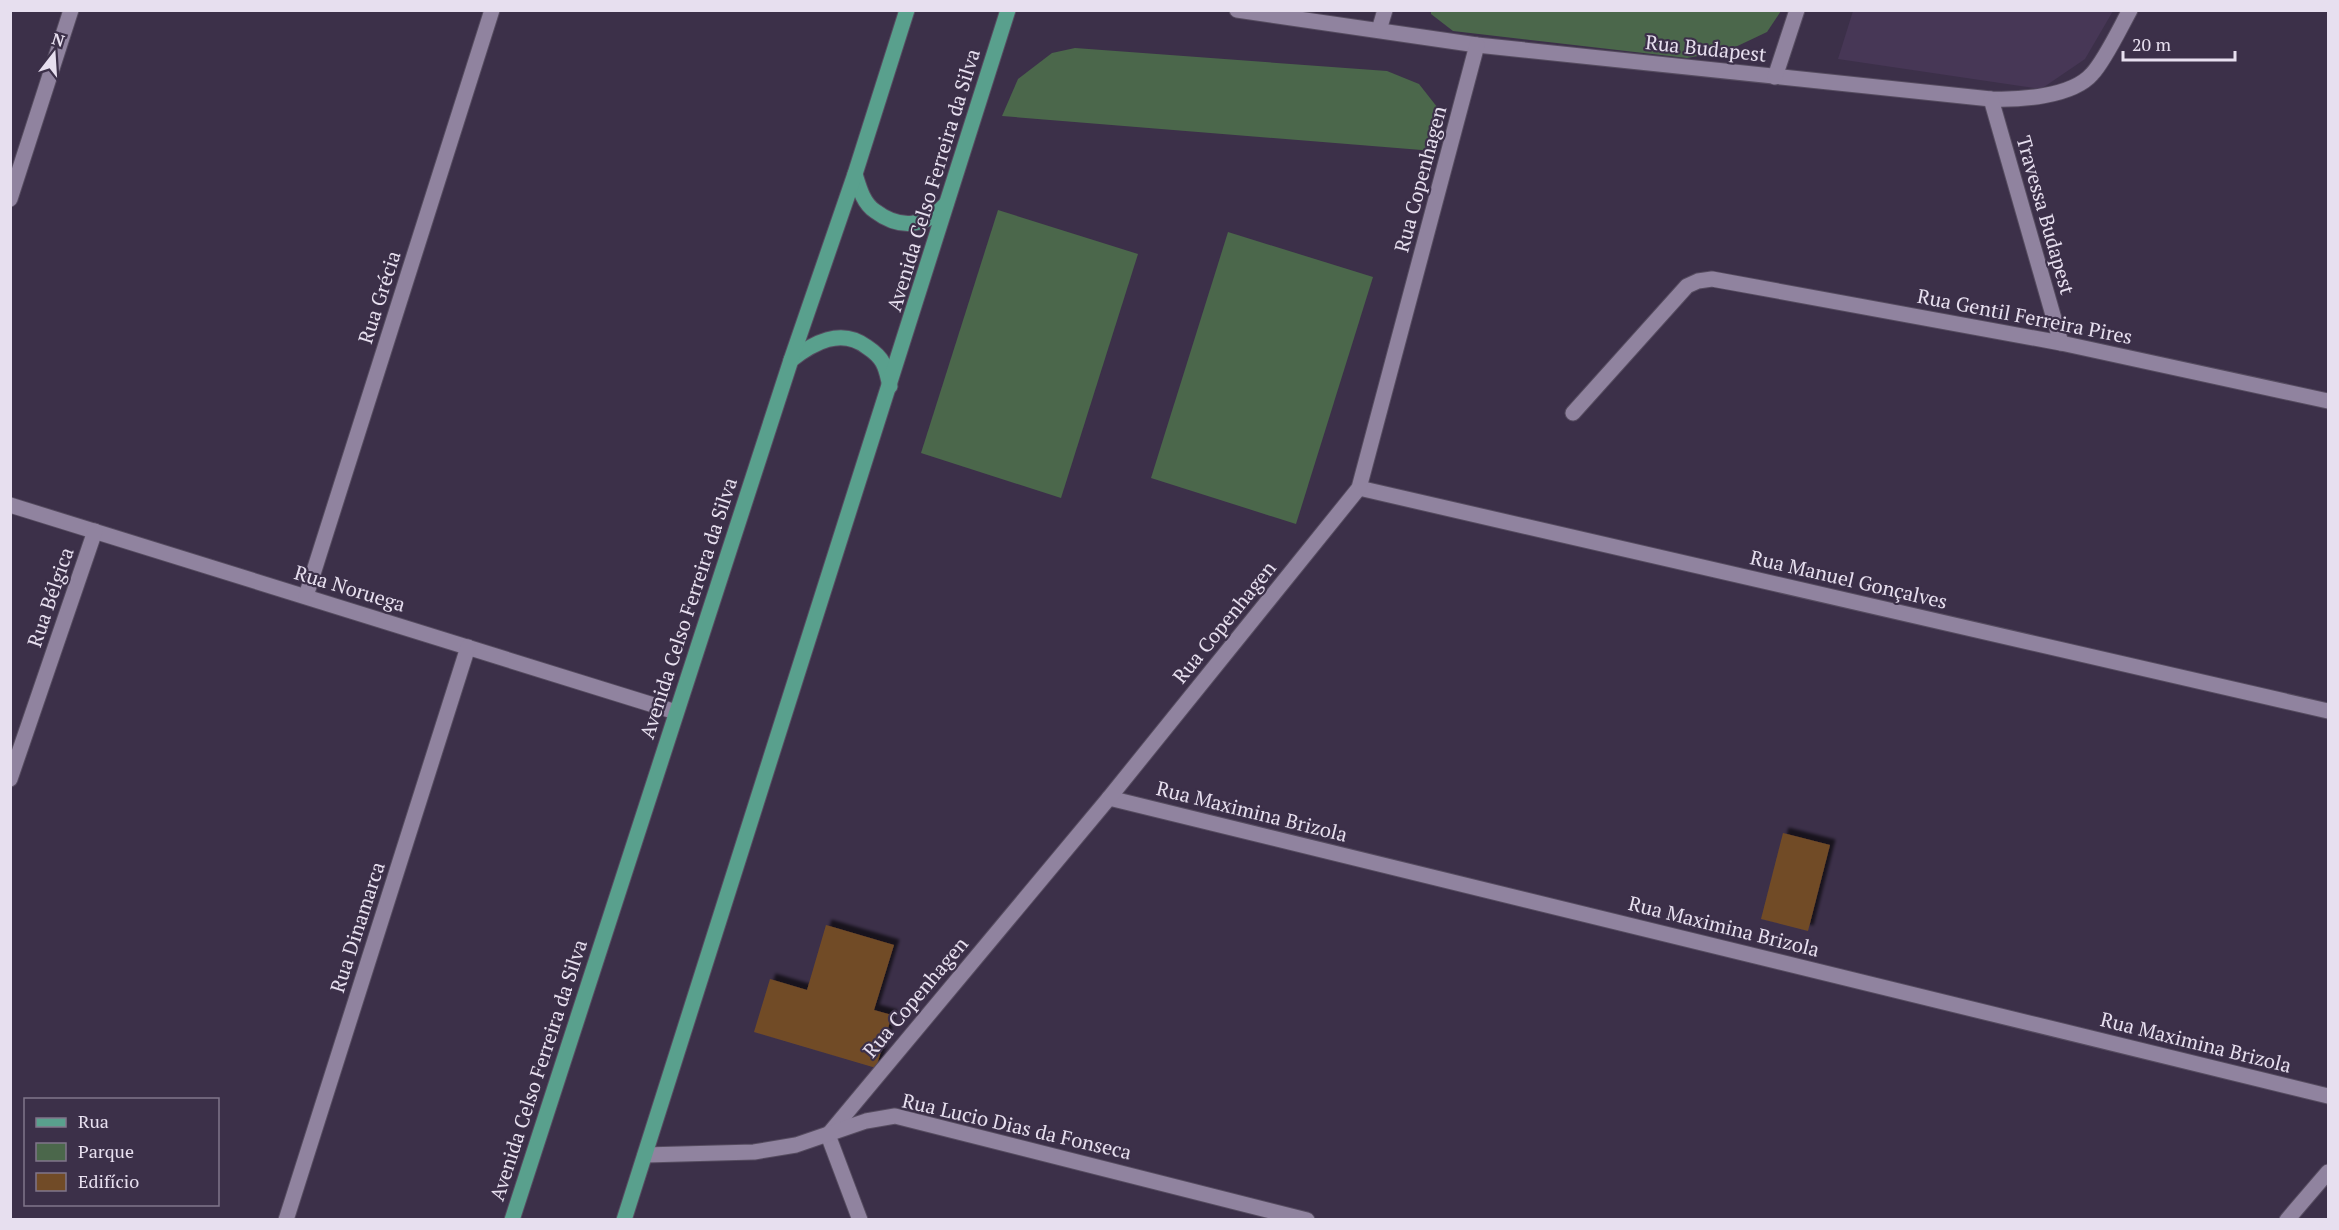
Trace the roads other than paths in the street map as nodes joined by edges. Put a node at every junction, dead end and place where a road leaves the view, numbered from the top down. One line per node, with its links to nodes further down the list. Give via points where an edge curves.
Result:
1 (71, 10): 14 (street)
2 (492, 10): 24 (street, Rua Grécia)
3 (907, 10): 13 (main road, Avenida Celso Ferreira da Silva)
4 (1008, 10): 15 (main road, Avenida Celso Ferreira da Silva)
5 (1237, 10): 9 (street, Rua Budapest)
6 (1385, 10): 9 (street)
7 (1797, 10): 11 (street)
8 (2130, 10): 12 (street, Rua Budapest, via 2092,75 2051,94 2024,100)
9 (1379, 30): 10 (street, Rua Budapest)
10 (1477, 45): 11 (street, Rua Budapest); 21 (street, Rua Copenhagen)
11 (1775, 76): 12 (street, Rua Budapest)
12 (1991, 99): 16 (street, Travessa Budapest)
13 (855, 174): 15 (main road, via 863,197 874,211 909,224 934,217); 17 (main road, Avenida Celso Ferreira da Silva)
14 (10, 199)
15 (949, 200): 18 (main road, Avenida Celso Ferreira da Silva)
16 (2061, 343): 19 (street, Rua Gentil Ferreira Pires); 20 (street, Rua Gentil Ferreira Pires, via 1712,279 1698,281 1687,286)
17 (791, 360): 18 (main road, via 809,346 827,339 851,338 861,342 883,363); 27 (main road, Avenida Celso Ferreira da Silva)
18 (890, 386): 32 (main road, Avenida Celso Ferreira da Silva)
19 (2328, 401)
20 (1573, 413)
21 (1359, 489): 26 (street, Rua Manuel Gonçalves); 29 (street, Rua Copenhagen)
22 (10, 505): 23 (street, Rua Noruega)
23 (95, 531): 24 (street, Rua Noruega); 28 (street, Rua Bélgica)
24 (306, 597): 25 (street, Rua Noruega)
25 (468, 646): 27 (street, Rua Noruega); 34 (street, Rua Dinamarca)
26 (2328, 711)
27 (676, 712): 35 (main road, Avenida Celso Ferreira da Silva)
28 (10, 779)
29 (1109, 798): 30 (street, Rua Maximina Brizola); 31 (street, Rua Copenhagen)
30 (2328, 1096)
31 (828, 1135): 32 (street, Rua Lucio Dias da Fonseca, via 754,1152); 37 (street); 38 (street, Rua Lucio Dias da Fonseca, via 866,1121 895,1116)
32 (645, 1155): 36 (main road, Avenida Celso Ferreira da Silva)
33 (2328, 1172): 39 (street)
34 (286, 1220)
35 (512, 1220)
36 (624, 1220)
37 (860, 1220)
38 (1307, 1220)
39 (2287, 1220)

